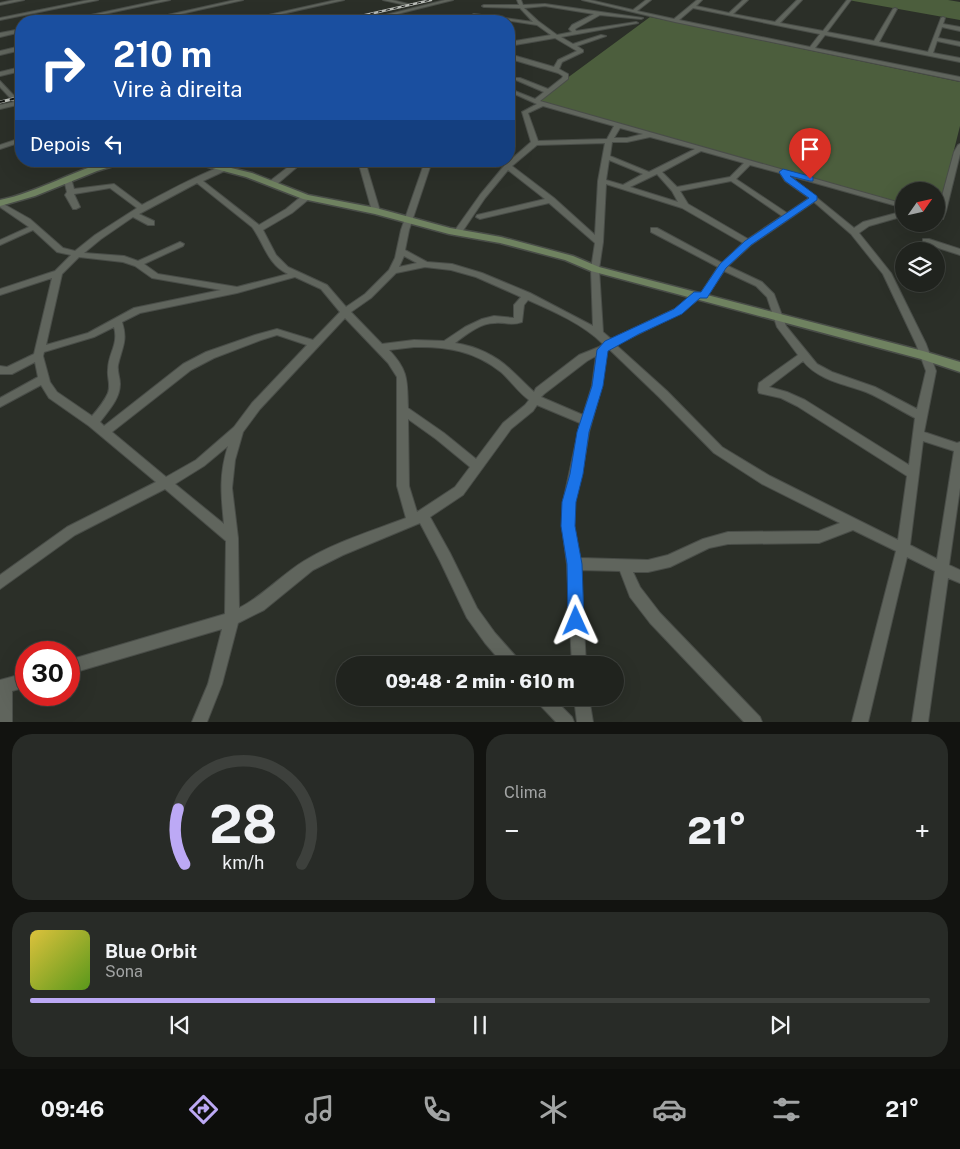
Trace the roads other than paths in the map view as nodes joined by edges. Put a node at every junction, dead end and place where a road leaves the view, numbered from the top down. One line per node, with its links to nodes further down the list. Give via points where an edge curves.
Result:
1 (22, 0): 18 (street)
2 (96, 0): 17 (street)
3 (168, 0): 30 (street)
4 (241, 0): 31 (street)
5 (342, 0): 23 (street)
6 (385, 0): 20 (street)
7 (451, 0): 33 (street)
8 (492, 0): 21 (street)
9 (519, 0): 22 (street)
10 (584, 0): 15 (street)
11 (649, 0): 26 (street)
12 (700, 0): 24 (street)
13 (746, 0): 28 (street)
14 (800, 0): 43 (street)
15 (597, 1): 26 (street)
16 (849, 1): 48 (street)
17 (78, 2): 29 (street); 30 (street)
18 (0, 4)
19 (301, 4): 23 (street)
20 (406, 4)
21 (484, 6): 22 (street); 34 (street)
22 (520, 6): 27 (street, via 546,5); 42 (street)
23 (308, 7): 32 (street)
24 (693, 7): 28 (street); 40 (street)
25 (895, 9): 53 (street)
26 (634, 11): 36 (street)
27 (598, 14): 36 (street, via 627,18); 47 (street, via 574,26)
28 (730, 14): 43 (street)
29 (18, 15)
30 (93, 15)
31 (171, 15)
32 (274, 15)
33 (392, 15)
34 (474, 15)
35 (15, 16): 38 (street)
36 (649, 16): 40 (street)
37 (943, 18): 44 (street)
38 (0, 19)
39 (515, 21): 42 (street)
40 (675, 21): 57 (street)
41 (641, 22): 47 (street)
42 (538, 24): 50 (street)
43 (776, 24): 48 (street)
44 (941, 25): 45 (street); 52 (street)
45 (960, 28)
46 (15, 32): 49 (street)
47 (574, 32): 50 (street)
48 (825, 33): 53 (street); 57 (street)
49 (0, 35)
50 (557, 35): 54 (street); 56 (street)
51 (602, 36): 56 (street)
52 (936, 39): 55 (street); 60 (street)
53 (876, 42): 60 (street)
54 (515, 43)
55 (960, 44)
56 (573, 46): 64 (street, via 581,52 560,61)
57 (812, 48): 67 (street)
58 (15, 49): 59 (street)
59 (0, 53)
60 (930, 54): 62 (street)
61 (515, 59): 64 (street)
62 (960, 60)
63 (15, 70): 65 (street)
64 (556, 70): 69 (street, via 567,77)
65 (0, 74)
66 (518, 79): 69 (street)
67 (960, 79)
68 (0, 83): 71 (street)
69 (549, 92): 72 (street)
70 (515, 93): 72 (street)
71 (15, 98)
72 (539, 102): 75 (street); 79 (street, via 525,112)
73 (15, 105): 74 (street)
74 (0, 107)
75 (618, 125): 76 (street); 77 (street)
76 (650, 134): 77 (street); 82 (street)
77 (609, 141): 79 (street); 83 (street)
78 (15, 142): 81 (street)
79 (535, 144): 84 (street)
80 (960, 146): 108 (street)
81 (0, 147)
82 (700, 149): 85 (street); 95 (street)
83 (607, 157): 97 (street); 101 (street)
84 (515, 160)
85 (749, 162): 96 (street); 98 (street)
86 (106, 167): 99 (street)
87 (215, 167): 94 (street)
88 (228, 167): 94 (street)
89 (293, 167): 102 (street)
90 (363, 167): 115 (street)
91 (427, 167): 120 (street)
92 (508, 167): 126 (street)
93 (510, 167): 109 (street)
94 (223, 169): 100 (street); 102 (street)
95 (658, 171): 97 (street); 104 (street)
96 (783, 172): 107 (street); 111 (street)
97 (649, 174): 103 (street)
98 (732, 179): 104 (street); 117 (street)
99 (68, 180): 105 (street); 110 (street)
100 (197, 180): 114 (street); 123 (street)
101 (602, 181): 103 (street); 128 (street)
102 (273, 183): 106 (street)
103 (624, 187): 112 (street)
104 (675, 190): 112 (street)
105 (71, 192): 113 (street, via 68,195); 114 (street, via 111,186)
106 (306, 197): 115 (street); 123 (street)
107 (814, 198): 117 (street); 125 (street)
108 (945, 199)
109 (551, 200): 118 (street); 128 (street)
110 (0, 203): 122 (street)
111 (895, 203)
112 (685, 206): 130 (street)
113 (76, 207)
114 (143, 209): 116 (street)
115 (376, 211): 120 (street)
116 (133, 214): 121 (street); 134 (street)
117 (787, 216): 130 (street)
118 (480, 217)
119 (895, 217): 125 (street, via 861,226)
120 (409, 220): 126 (street); 132 (street)
121 (152, 223)
122 (34, 227): 129 (street); 134 (street, via 60,250)
123 (258, 229): 141 (street, via 273,257 285,269)
124 (654, 230): 137 (street)
125 (854, 232): 155 (street, via 887,273)
126 (457, 233): 138 (street, via 501,240 569,258)
127 (926, 241): 133 (street)
128 (599, 242): 138 (street)
129 (0, 243)
130 (748, 243): 137 (street)
131 (180, 244): 135 (street)
132 (400, 251): 136 (street); 139 (street)
133 (960, 252)
134 (74, 254): 135 (street, via 111,256); 140 (street)
135 (138, 264): 142 (street, via 156,276)
136 (425, 264): 139 (street); 144 (street, via 479,275)
137 (723, 266): 145 (street); 147 (street, via 759,284 771,296)
138 (595, 269): 145 (street); 149 (street)
139 (393, 271): 146 (street, via 368,296)
140 (58, 273): 143 (street); 154 (street)
141 (296, 274): 142 (street); 146 (street, via 324,287)
142 (238, 290): 148 (street, via 137,310)
143 (0, 292)
144 (527, 295): 149 (street); 150 (street, via 519,306 519,320 516,322 493,319 482,322)
145 (700, 295): 147 (street); 152 (street, via 678,311)
146 (345, 312): 151 (street); 153 (street)
147 (778, 317): 155 (street); 156 (street, via 782,328)
148 (117, 321): 154 (street, via 91,335); 165 (street, via 122,344 112,368 116,385)
149 (598, 333): 152 (street)
150 (448, 343): 153 (street); 160 (street, via 472,350 504,368)
151 (314, 344): 166 (street); 167 (street, via 277,332 210,355 187,367)
152 (606, 347): 160 (street, via 583,358 540,391); 164 (street); 174 (street, via 718,450 766,480)
153 (381, 348): 162 (street, via 402,377)
154 (39, 353): 158 (street, via 8,371); 159 (street)
155 (924, 355): 157 (street); 163 (street, via 931,371)
156 (803, 356): 163 (street, via 828,375 871,390); 171 (street, via 763,386 763,390 801,403)
157 (960, 367)
158 (0, 370)
159 (44, 379): 161 (street); 165 (street, via 53,395)
160 (536, 400): 164 (street); 170 (street, via 507,426)
161 (0, 403)
162 (403, 410): 170 (street); 173 (street, via 403,486)
163 (921, 416): 168 (street)
164 (586, 421): 177 (street, via 569,502 568,526)
165 (93, 423): 167 (street)
166 (238, 430): 172 (street, via 200,462); 175 (street, via 229,460 226,488)
167 (104, 432): 172 (street)
168 (920, 434): 169 (street); 171 (street)
169 (960, 448): 179 (street)
170 (478, 467): 173 (street, via 459,491)
171 (914, 474): 176 (street)
172 (166, 483): 175 (street); 181 (street, via 71,532)
173 (418, 518): 182 (street, via 308,566 259,605); 183 (street, via 445,557 472,613)
174 (854, 524): 176 (street); 178 (street, via 819,537 728,538 707,543 670,561 648,566)
175 (232, 538): 182 (street)
176 (904, 549): 179 (street); 194 (street)
177 (574, 564): 178 (street); 184 (street)
178 (624, 565): 193 (street, via 635,592 655,618)
179 (943, 568): 180 (street); 195 (street)
180 (960, 577)
181 (0, 583)
182 (232, 620): 185 (street); 190 (street, via 215,684)
183 (506, 656)
184 (579, 656)
185 (80, 664)
186 (3, 686): 189 (street)
187 (551, 706): 191 (street)
188 (583, 706): 192 (street)
189 (4, 722)
190 (199, 722)
191 (567, 722)
192 (584, 722)
193 (755, 722)
194 (860, 722)
195 (920, 722)

